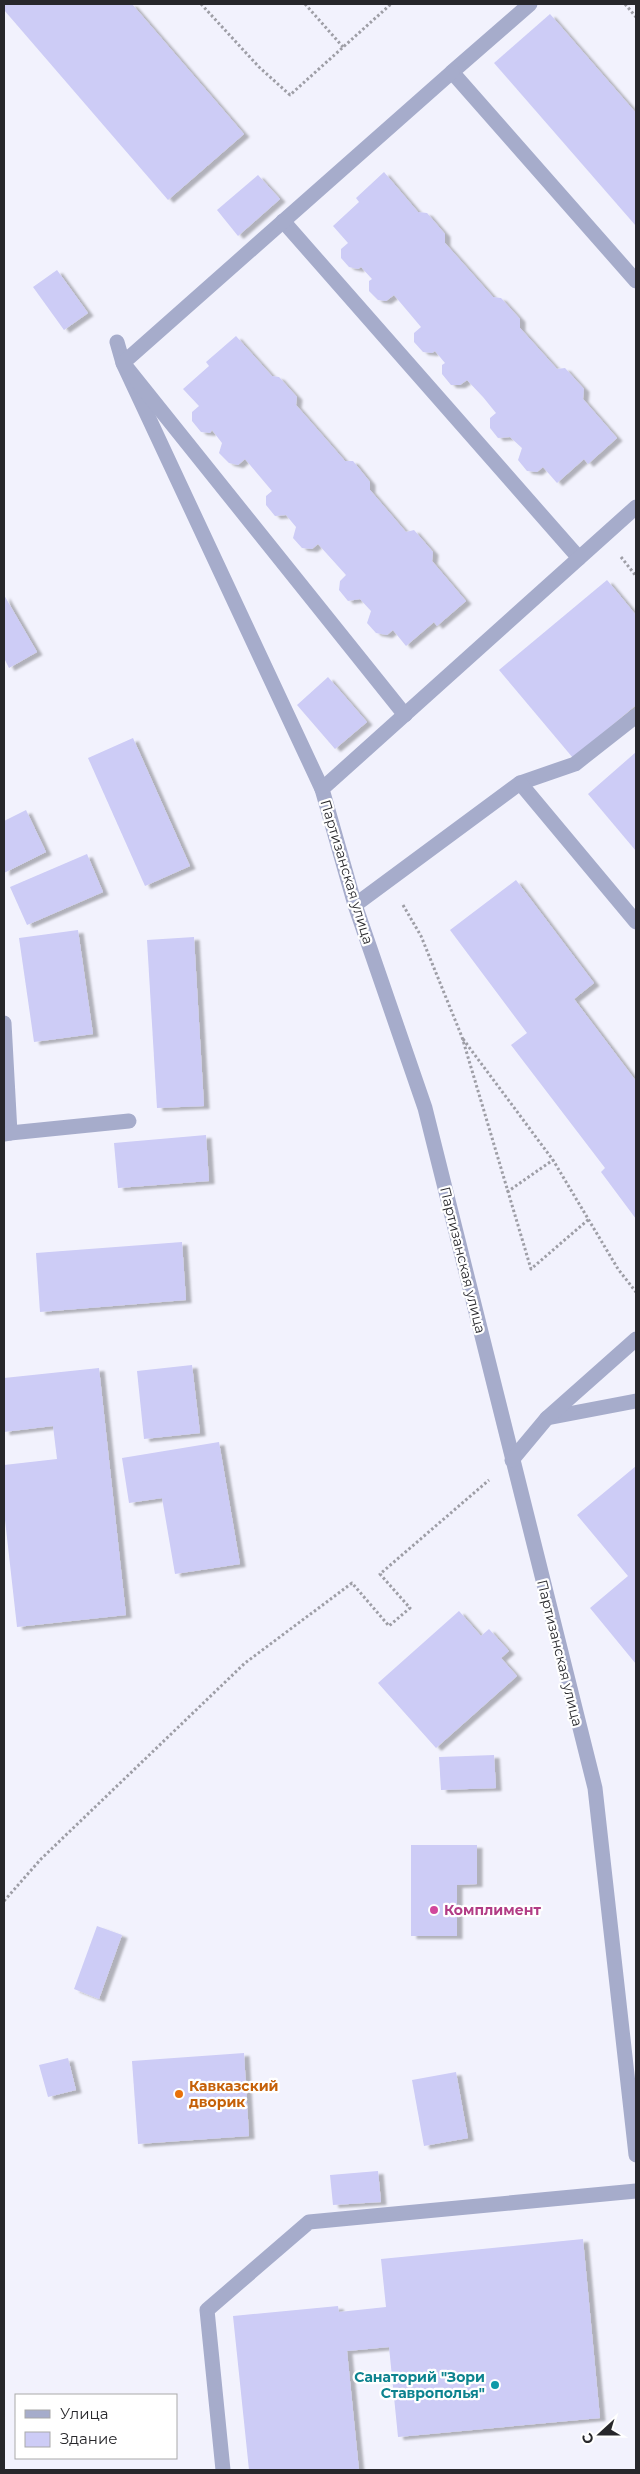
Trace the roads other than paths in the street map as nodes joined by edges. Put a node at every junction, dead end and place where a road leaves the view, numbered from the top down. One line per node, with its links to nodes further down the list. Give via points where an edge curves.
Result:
1 (530, 4): 2 (street)
2 (452, 72): 3 (street); 4 (street)
3 (283, 222): 6 (street); 8 (street)
4 (636, 281)
5 (117, 342): 6 (street)
6 (123, 364): 9 (street); 12 (street)
7 (636, 507): 8 (street, Партизанская улица)
8 (580, 558): 9 (street, Партизанская улица)
9 (405, 715): 12 (street, Партизанская улица)
10 (636, 716): 11 (street, via 575,764)
11 (520, 784): 13 (street); 14 (street)
12 (322, 789): 13 (street, Партизанская улица)
13 (355, 905): 21 (street, Партизанская улица, via 425,1108)
14 (636, 922)
15 (4, 1023): 17 (street)
16 (129, 1121): 17 (street)
17 (7, 1133)
18 (636, 1339): 20 (street)
19 (636, 1401): 20 (street)
20 (547, 1418): 21 (street)
21 (512, 1460): 22 (street, Партизанская улица, via 594,1788)
22 (636, 2154)
23 (636, 2191): 24 (street, via 309,2222 207,2310)
24 (223, 2470)

